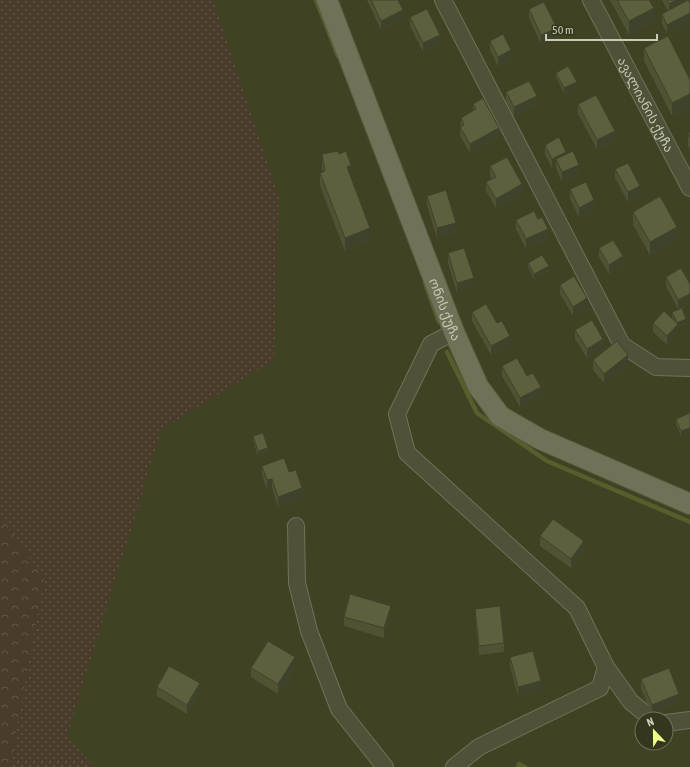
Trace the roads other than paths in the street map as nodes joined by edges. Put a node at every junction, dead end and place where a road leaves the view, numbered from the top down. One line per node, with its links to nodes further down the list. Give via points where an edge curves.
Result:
1 (327, 0): 5 (main road, ონის ქუჩა)
2 (442, 0): 6 (street, via 622,345 656,367)
3 (591, 0): 4 (street, ავალიანის ქუჩა)
4 (690, 188)
5 (454, 332): 7 (main road, ონის ქუჩა, via 478,386 500,416 540,439); 9 (street, via 431,344 396,414 407,453 577,608)
6 (690, 368)
7 (690, 504)
8 (296, 526): 13 (street, via 297,583 309,631 339,709)
9 (606, 667): 10 (street, via 631,702); 14 (street, via 600,688 478,747)
10 (642, 711)
11 (690, 720): 12 (street)
12 (674, 722)
13 (385, 767)
14 (454, 767)

